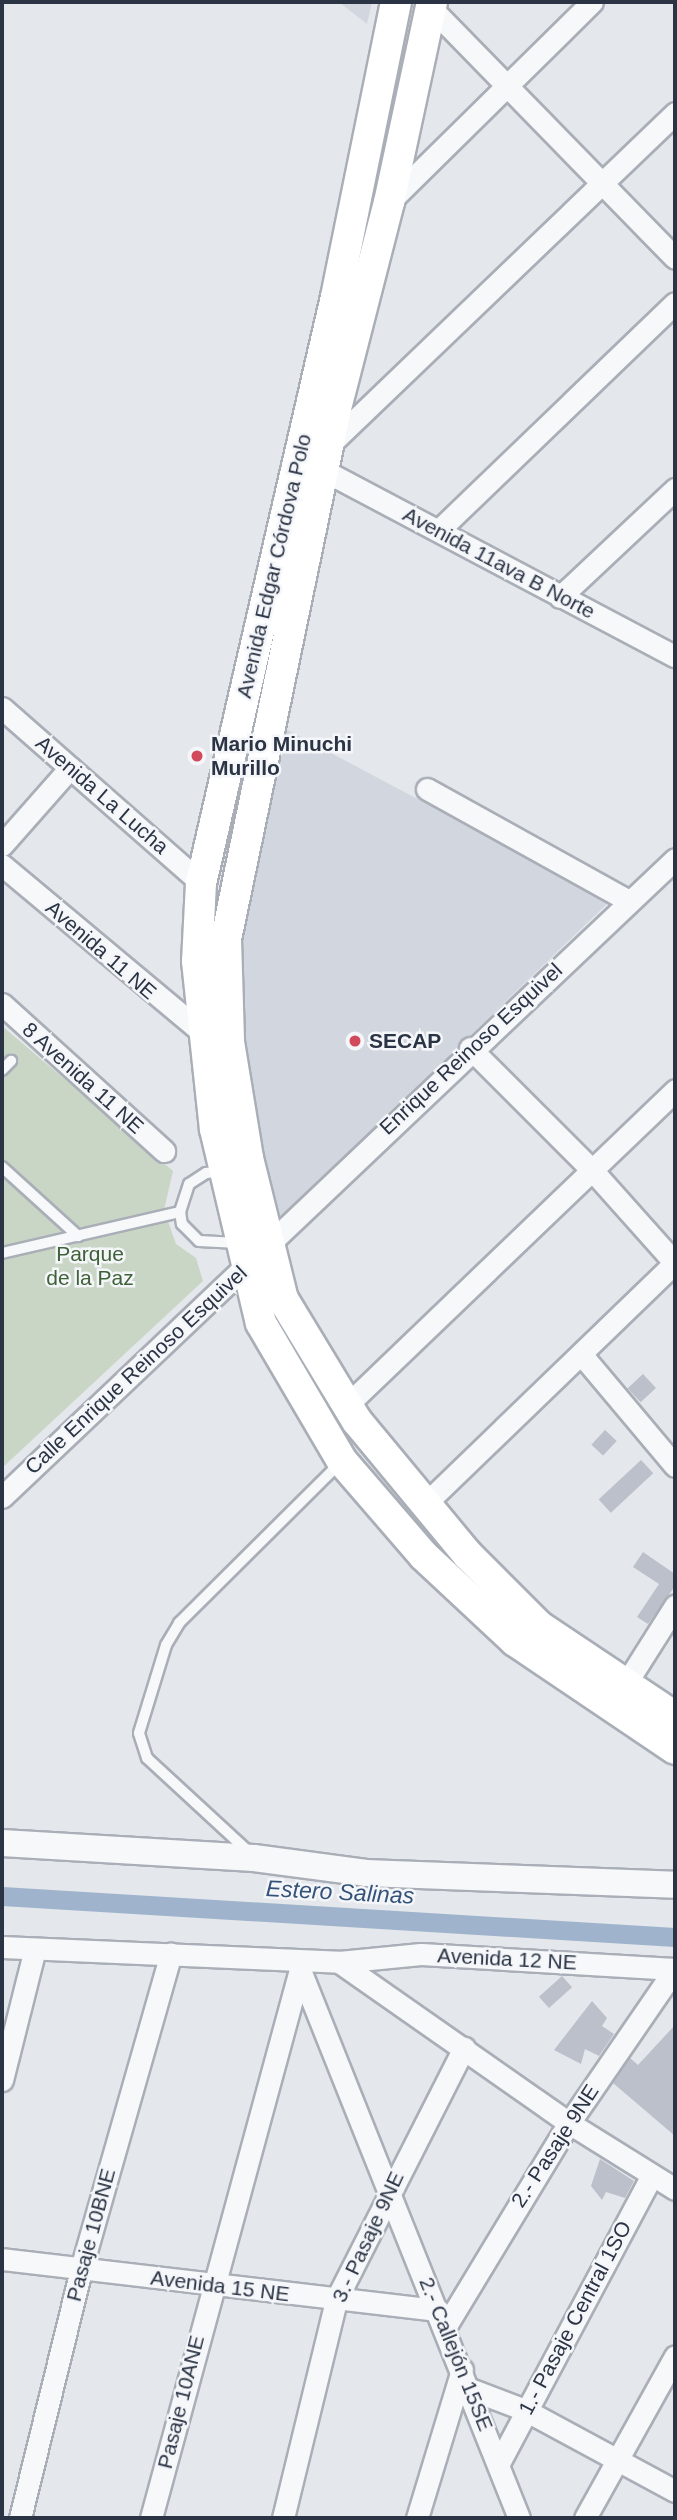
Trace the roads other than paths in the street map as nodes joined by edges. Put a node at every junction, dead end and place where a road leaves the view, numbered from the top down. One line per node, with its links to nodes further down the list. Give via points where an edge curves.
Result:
1 (396, 2): 21 (main road, Avenida Edgar Córdova Polo, via 336,297)
2 (592, 2): 4 (street)
3 (431, 5): 4 (street); 7 (main road, Avenida Edgar Córdova Polo)
4 (505, 87): 6 (street); 7 (street)
5 (675, 113): 6 (street)
6 (600, 182): 8 (street); 10 (street)
7 (389, 202): 10 (main road, Avenida Edgar Córdova Polo)
8 (675, 258)
9 (675, 303): 12 (street)
10 (325, 458): 12 (street, Avenida 11ava B Norte); 35 (main road, Avenida Edgar Córdova Polo, via 226,939 229,1042)
11 (675, 489): 13 (street)
12 (439, 530): 13 (street, Avenida 11ava B Norte)
13 (560, 597): 14 (street, Avenida 11ava B Norte)
14 (675, 656)
15 (2, 710): 16 (street, Avenida La Lucha)
16 (70, 768): 18 (street); 21 (street, Avenida La Lucha)
17 (426, 789): 22 (street)
18 (2, 845)
19 (675, 859): 22 (street, Enrique Reinoso Esquivel)
20 (2, 865): 24 (street, Avenida 11 NE)
21 (201, 883): 24 (main road, Avenida Edgar Córdova Polo, via 197,961)
22 (629, 901): 25 (street, Enrique Reinoso Esquivel)
23 (2, 1004): 29 (street, 8 Avenida 11 NE)
24 (202, 1032): 32 (main road, Avenida Edgar Córdova Polo)
25 (470, 1048): 31 (street); 35 (street, Enrique Reinoso Esquivel)
26 (11, 1061): 27 (lane)
27 (2, 1070)
28 (675, 1090): 31 (street)
29 (164, 1151)
30 (2, 1167): 34 (lane)
31 (592, 1170): 37 (street); 39 (street)
32 (223, 1171): 33 (lane, via 206,1173 189,1184); 35 (main road, Avenida Edgar Córdova Polo)
33 (180, 1212): 34 (lane); 35 (lane, via 182,1224 199,1241)
34 (78, 1236): 36 (lane)
35 (252, 1250): 39 (main road, Avenida Edgar Córdova Polo); 40 (main road, Avenida Edgar Córdova Polo, via 261,1323); 42 (street, Calle Enrique Reinoso Esquivel)
36 (2, 1254)
37 (675, 1263): 38 (street)
38 (582, 1354): 41 (street); 43 (street)
39 (346, 1405): 43 (main road, Avenida Edgar Córdova Polo)
40 (342, 1461): 45 (main road, Avenida Edgar Córdova Polo, via 424,1556 515,1641); 49 (lane, via 179,1623 166,1645 139,1733 147,1758)
41 (675, 1466)
42 (2, 1497)
43 (424, 1505): 45 (main road, Avenida Edgar Córdova Polo, via 539,1626)
44 (675, 1606): 45 (street)
45 (618, 1695): 46 (main road, Avenida Edgar Córdova Polo); 47 (main road, Avenida Edgar Córdova Polo)
46 (675, 1717)
47 (675, 1749)
48 (2, 1843): 49 (street)
49 (254, 1857): 50 (street, via 366,1873)
50 (675, 1885)
51 (2, 1947): 52 (street)
52 (35, 1949): 53 (street); 58 (street)
53 (171, 1954): 55 (street, Avenida 12 NE); 63 (street, Pasaje 10BNE)
54 (339, 1962): 55 (street, Avenida 12 NE); 56 (street, Avenida 12 NE, via 421,1954); 57 (street)
55 (302, 1965): 61 (street, 2.- Callejón 15SE); 64 (street, Pasaje 10ANE)
56 (675, 1969): 59 (street, 2.- Pasaje 9NE)
57 (464, 2048): 59 (street); 61 (street, 3.- Pasaje 9NE)
58 (2, 2080)
59 (569, 2123): 60 (street); 66 (street, 2.- Pasaje 9NE)
60 (668, 2180): 69 (street, 1.- Pasaje Central 1SO)
61 (388, 2192): 65 (street, 3.- Pasaje 9NE); 66 (street, 2.- Callejón 15SE)
62 (2, 2259): 63 (street, Avenida 15 NE)
63 (81, 2269): 64 (street, Avenida 15 NE); 73 (street, Pasaje 10BNE)
64 (211, 2285): 65 (street, Avenida 15 NE); 74 (street, Pasaje 10ANE)
65 (336, 2301): 66 (street, Avenida 15 NE); 75 (street, 3.- Pasaje 9NE)
66 (441, 2320): 68 (street, 2.- Callejón 15SE)
67 (675, 2356): 71 (street)
68 (466, 2379): 69 (street); 70 (street, 2.- Callejón 15SE); 76 (street)
69 (525, 2410): 70 (street, 1.- Pasaje Central 1SO); 71 (street)
70 (500, 2461): 77 (street, 2.- Callejón 15SE)
71 (614, 2462): 72 (street); 78 (street)
72 (675, 2491)
73 (20, 2518)
74 (151, 2518)
75 (283, 2518)
76 (417, 2518)
77 (519, 2518)
78 (585, 2518)

